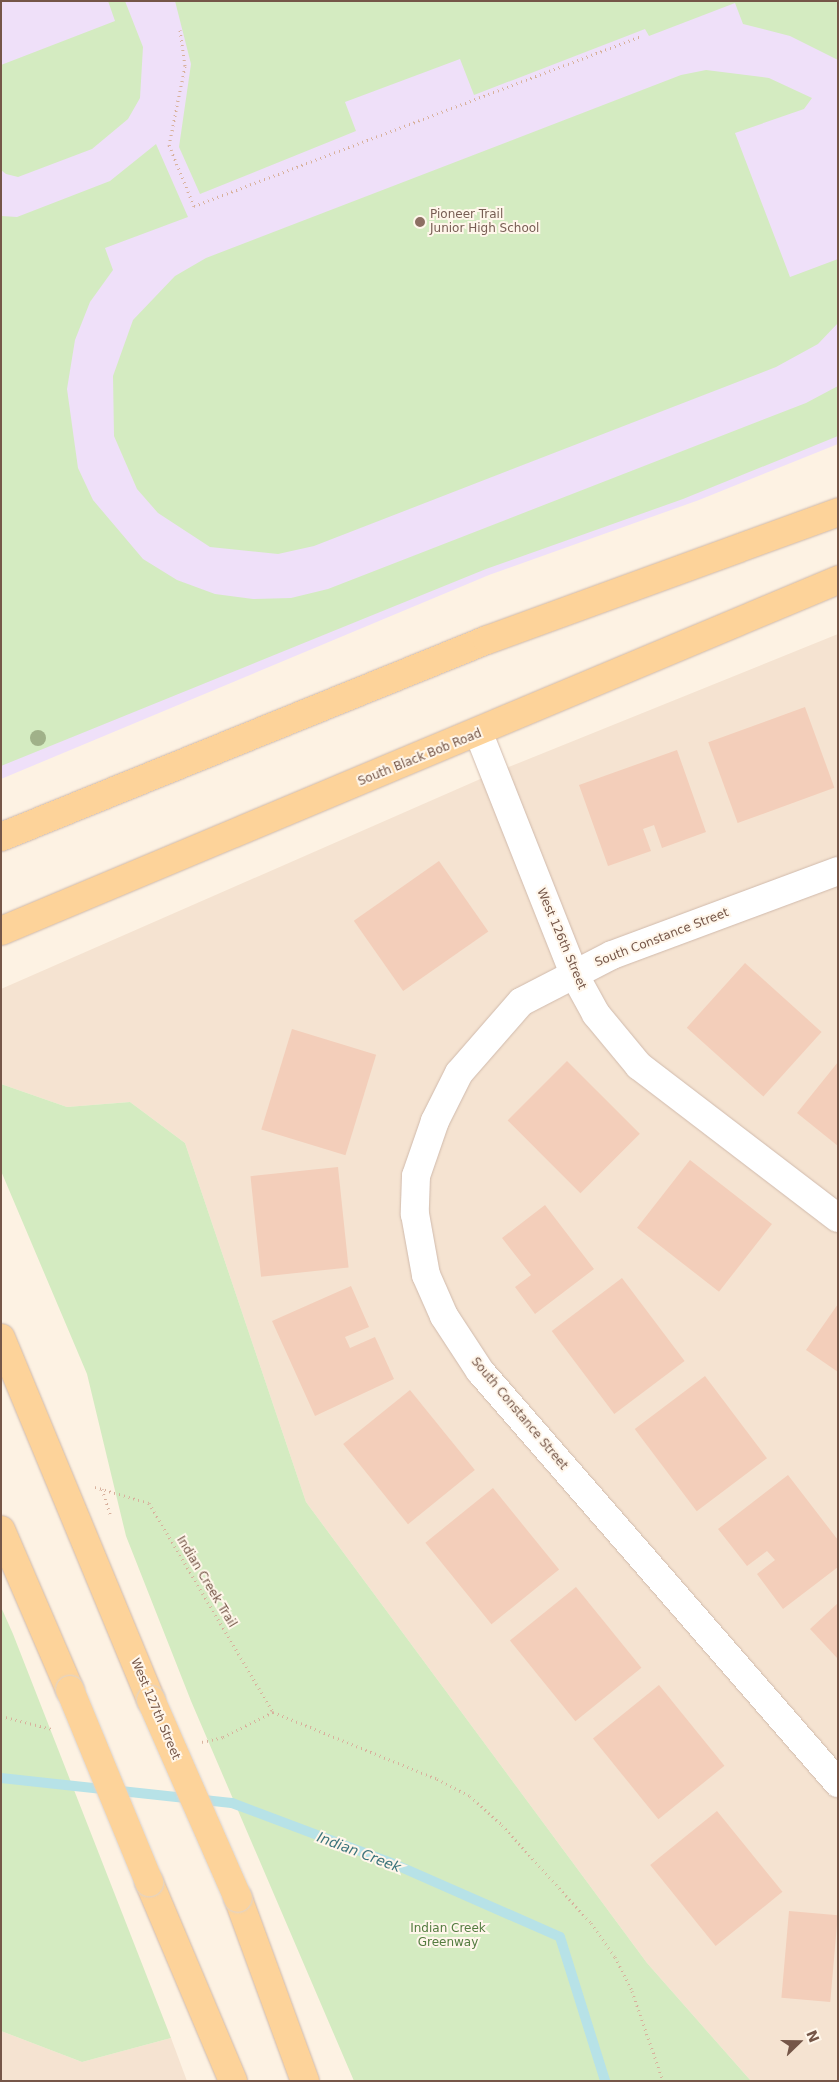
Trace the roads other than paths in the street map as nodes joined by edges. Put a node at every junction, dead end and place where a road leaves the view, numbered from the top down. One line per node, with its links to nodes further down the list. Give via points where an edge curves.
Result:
1 (838, 512): 4 (main road, via 487,640)
2 (838, 580): 3 (main road, South Black Bob Road)
3 (479, 734): 6 (main road, South Black Bob Road); 7 (street, West 126th Street)
4 (1, 837)
5 (838, 871): 7 (street, South Constance Street, via 612,955)
6 (1, 931)
7 (574, 974): 8 (street, West 126th Street, via 596,1014 639,1066); 11 (street, South Constance Street, via 521,1002 497,1024 458,1073 416,1176 415,1214 426,1275 444,1316 480,1370)
8 (838, 1218)
9 (1, 1338): 13 (main road, West 127th Street, bridge, via 151,1700 238,1898)
10 (1, 1530): 12 (main road, bridge)
11 (838, 1783)
12 (233, 2081)
13 (305, 2081)

